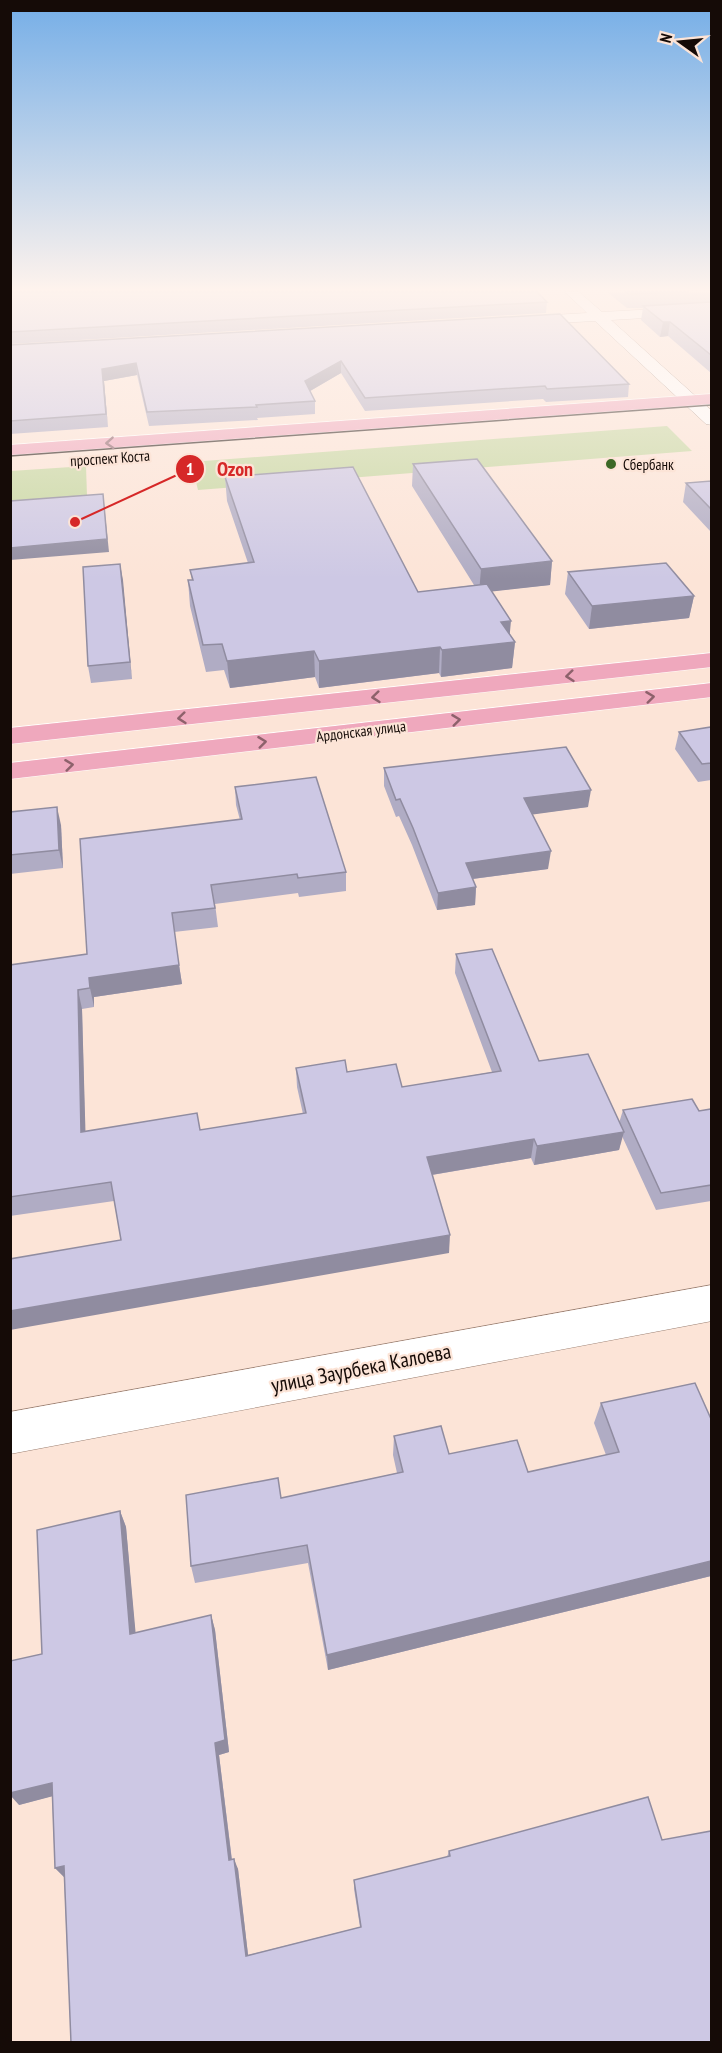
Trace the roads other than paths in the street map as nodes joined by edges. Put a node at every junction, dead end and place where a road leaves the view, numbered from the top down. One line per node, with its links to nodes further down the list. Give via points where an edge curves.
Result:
1 (678, 388): 2 (street)
2 (692, 400): 3 (street); 4 (main road, проспект Коста, one-way to 4)
3 (711, 413): 5 (main road, проспект Коста)
4 (10, 450)
5 (10, 466)
6 (711, 660): 8 (main road, Ардонская улица, one-way to 8)
7 (711, 690): 9 (main road, Ардонская улица, one-way to 7)
8 (10, 736)
9 (10, 771)
10 (711, 1303): 11 (street, улица Заурбека Калоева)
11 (10, 1433)

